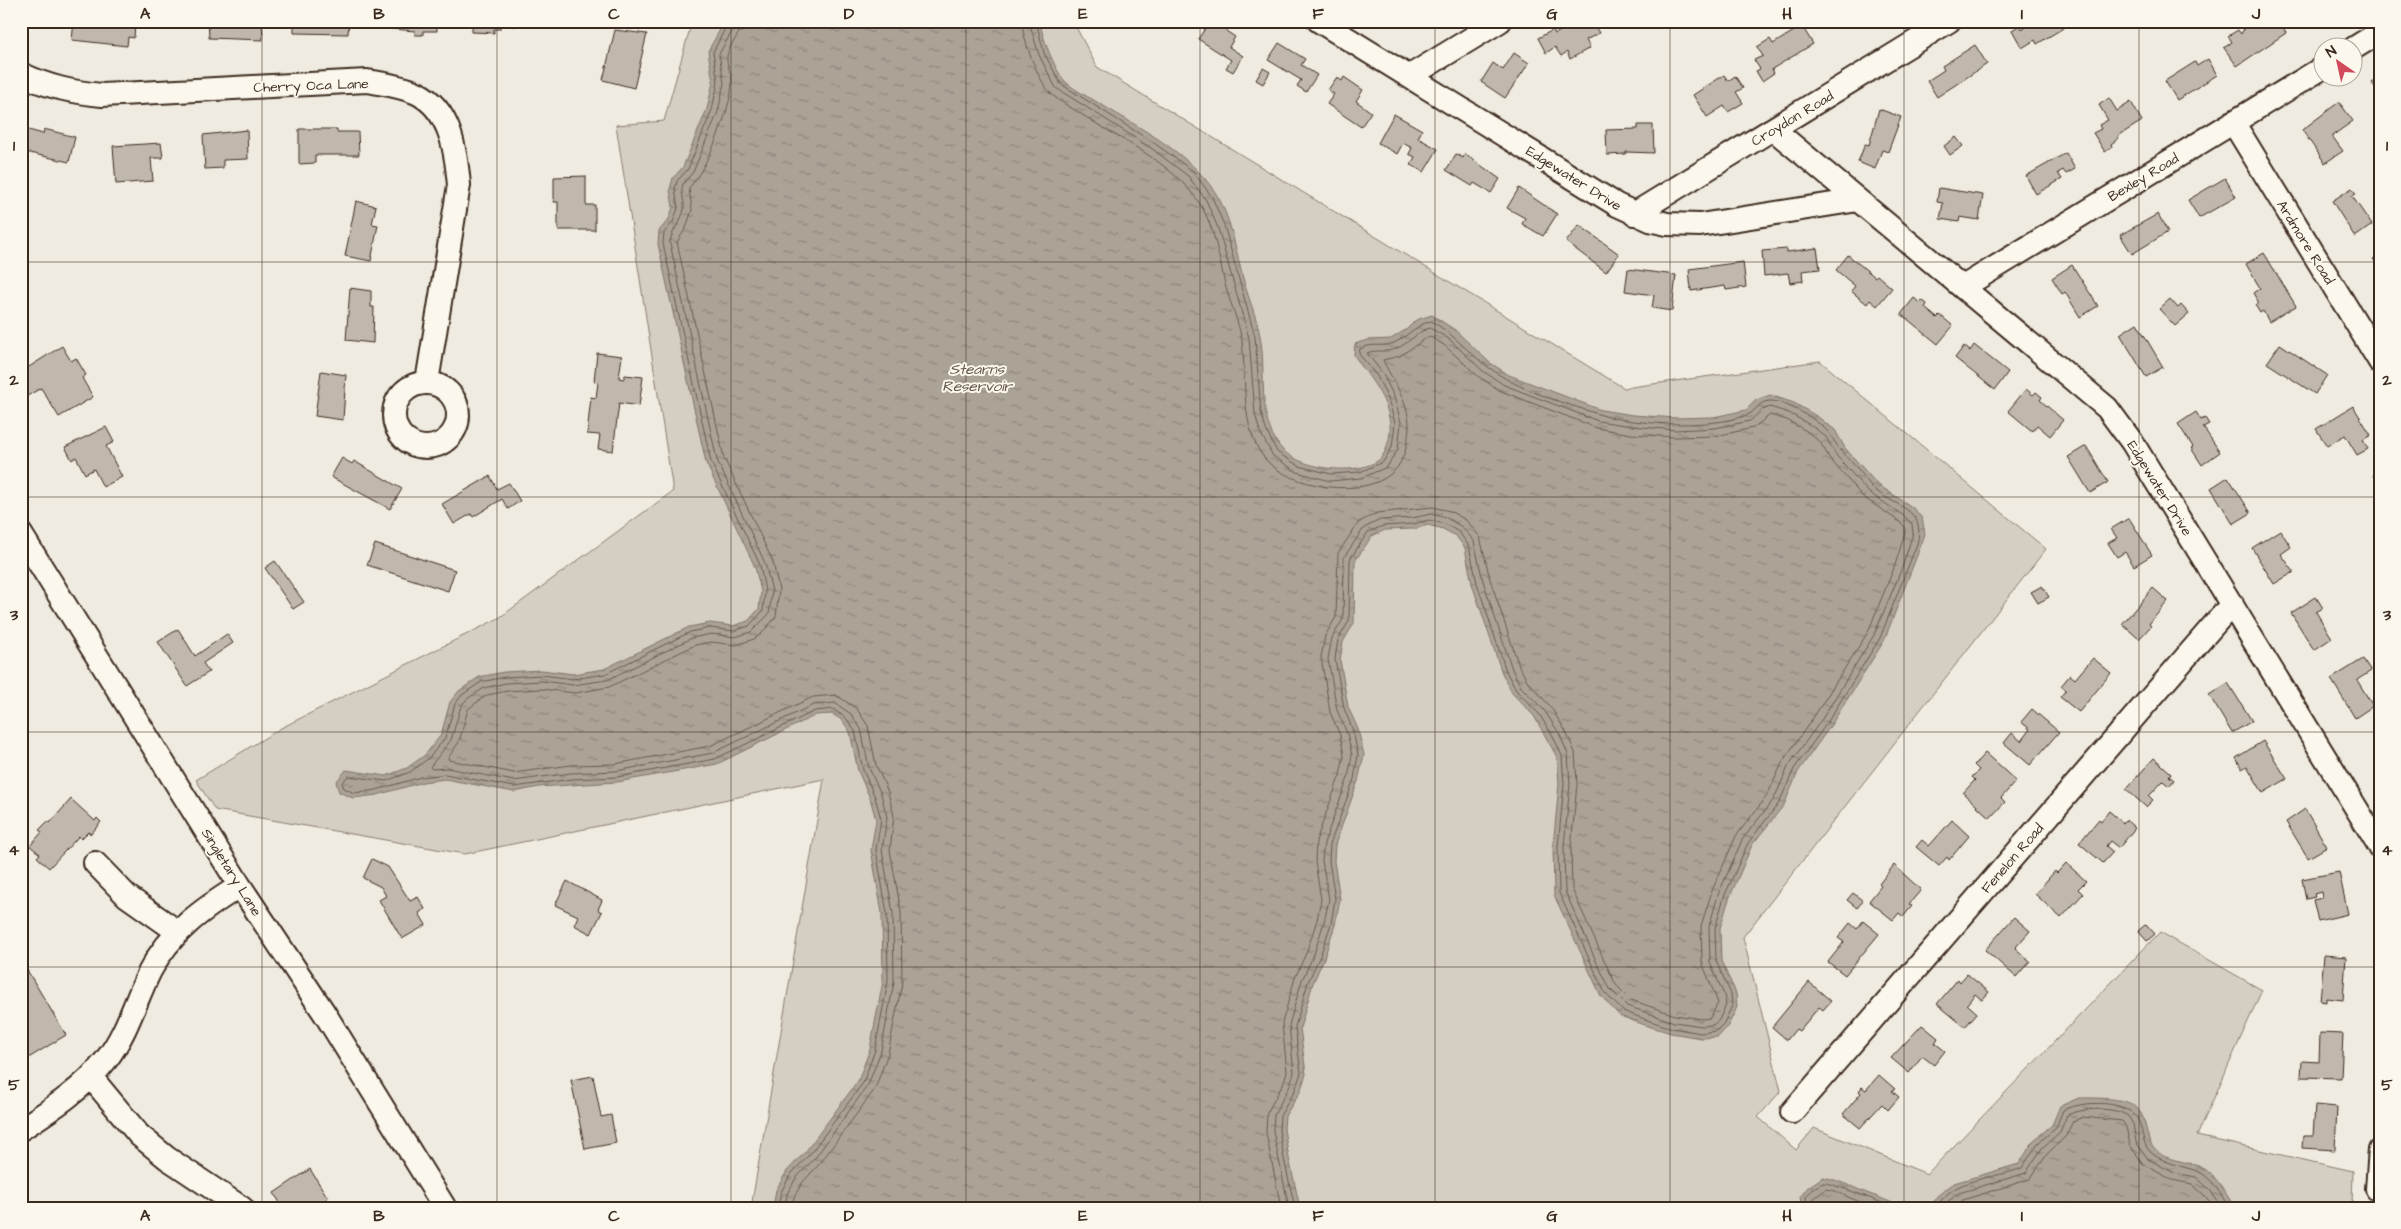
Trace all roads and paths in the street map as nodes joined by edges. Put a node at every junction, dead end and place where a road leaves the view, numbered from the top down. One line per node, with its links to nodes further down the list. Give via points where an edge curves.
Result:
1 (1320, 21): 8 (street, Edgewater Drive)
2 (1500, 21): 8 (street)
3 (1949, 21): 10 (street, Croydon Road)
4 (2380, 32): 5 (street)
5 (2364, 42)
6 (2314, 72): 9 (street, Bexley Road)
7 (21, 74): 15 (street, Cherry Oca Lane, via 43,85 70,92 102,95 367,81 418,94 436,108 449,129 457,156 459,185)
8 (1410, 76): 12 (street, Edgewater Drive)
9 (2233, 122): 13 (street, Bexley Road); 14 (street, Ardmore Road)
10 (1773, 129): 11 (street, Edgewater Drive); 12 (street, Croydon Road)
11 (1858, 200): 12 (street, Edgewater Drive, via 1700,226 1666,224); 13 (street, Edgewater Drive)
12 (1634, 214)
13 (1963, 287): 17 (street, Edgewater Drive, via 2107,408 2132,442)
14 (2380, 362)
15 (427, 382)
16 (21, 534): 20 (street, Singletary Lane)
17 (2232, 604): 18 (street, Edgewater Drive); 23 (street, Fenelon Road)
18 (2380, 847)
19 (95, 864): 21 (street, via 127,896)
20 (240, 886): 21 (street, via 195,916); 28 (street, Singletary Lane, via 325,1014)
21 (178, 932): 22 (street, via 151,970 120,1040)
22 (91, 1077): 24 (street, via 50,1111); 27 (street, via 139,1135 167,1158)
23 (1792, 1112)
24 (21, 1129)
25 (2380, 1149): 26 (street)
26 (2379, 1189)
27 (242, 1208)
28 (445, 1208)

